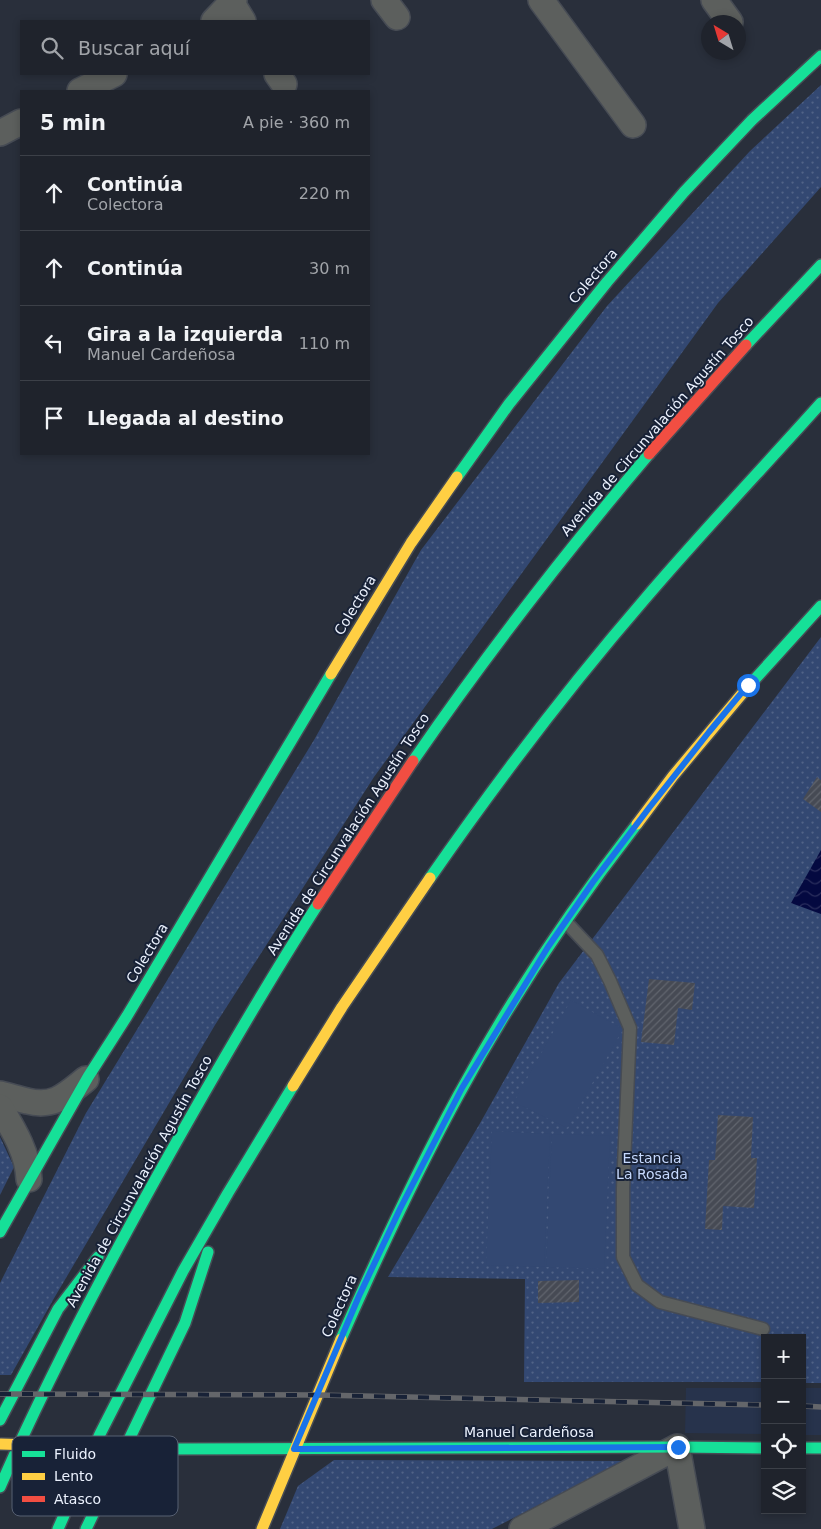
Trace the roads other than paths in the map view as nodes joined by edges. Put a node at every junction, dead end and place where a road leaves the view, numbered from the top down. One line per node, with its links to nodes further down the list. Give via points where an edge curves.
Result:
1 (541, 0): 10 (street)
2 (714, 0): 4 (street)
3 (235, 6): 5 (street)
4 (725, 15)
5 (215, 20)
6 (821, 56): 18 (main road, Colectora, via 752,120 684,192 607,282 470,457 367,613)
7 (112, 75): 8 (street)
8 (82, 90)
9 (20, 123): 11 (street)
10 (633, 126)
11 (0, 133)
12 (821, 255): 14 (main road)
13 (821, 264): 14 (main road, Avenida de Circunvalación Agustín Tosco)
14 (779, 308): 22 (main road, Avenida de Circunvalación Agustín Tosco, via 608,503 452,706 284,957)
15 (821, 403): 23 (main road, via 644,600 536,733 460,835 342,1007)
16 (821, 606): 17 (main road, Colectora, via 709,732)
17 (566, 922): 25 (lane, via 597,955 630,1028 623,1257 637,1285 660,1302); 35 (main road, Colectora, via 462,1088 359,1296)
18 (88, 1077): 19 (street, via 66,1095 47,1103); 21 (main road, Colectora)
19 (0, 1094)
20 (0, 1107): 21 (street, via 25,1155)
21 (29, 1179): 24 (main road, Colectora)
22 (149, 1190): 26 (main road, via 58,1309); 27 (main road, Avenida de Circunvalación Agustín Tosco, via 100,1280)
23 (228, 1193): 28 (main road, via 183,1271); 29 (main road, via 185,1323)
24 (0, 1232)
25 (763, 1329)
26 (0, 1420)
27 (24, 1436)
28 (99, 1436)
29 (130, 1436)
30 (678, 1447): 31 (main road, Manuel Cardeñosa); 35 (main road, Manuel Cardeñosa); 43 (street); 44 (street)
31 (761, 1448)
32 (806, 1448): 33 (main road)
33 (821, 1448)
34 (178, 1449): 35 (main road, Manuel Cardeñosa, bridge)
35 (294, 1449): 42 (main road)
36 (12, 1461): 37 (main road, Avenida de Circunvalación Agustín Tosco)
37 (0, 1487)
38 (64, 1516): 40 (main road)
39 (92, 1516): 41 (main road)
40 (58, 1529)
41 (86, 1529)
42 (262, 1529)
43 (522, 1529)
44 (692, 1529)

